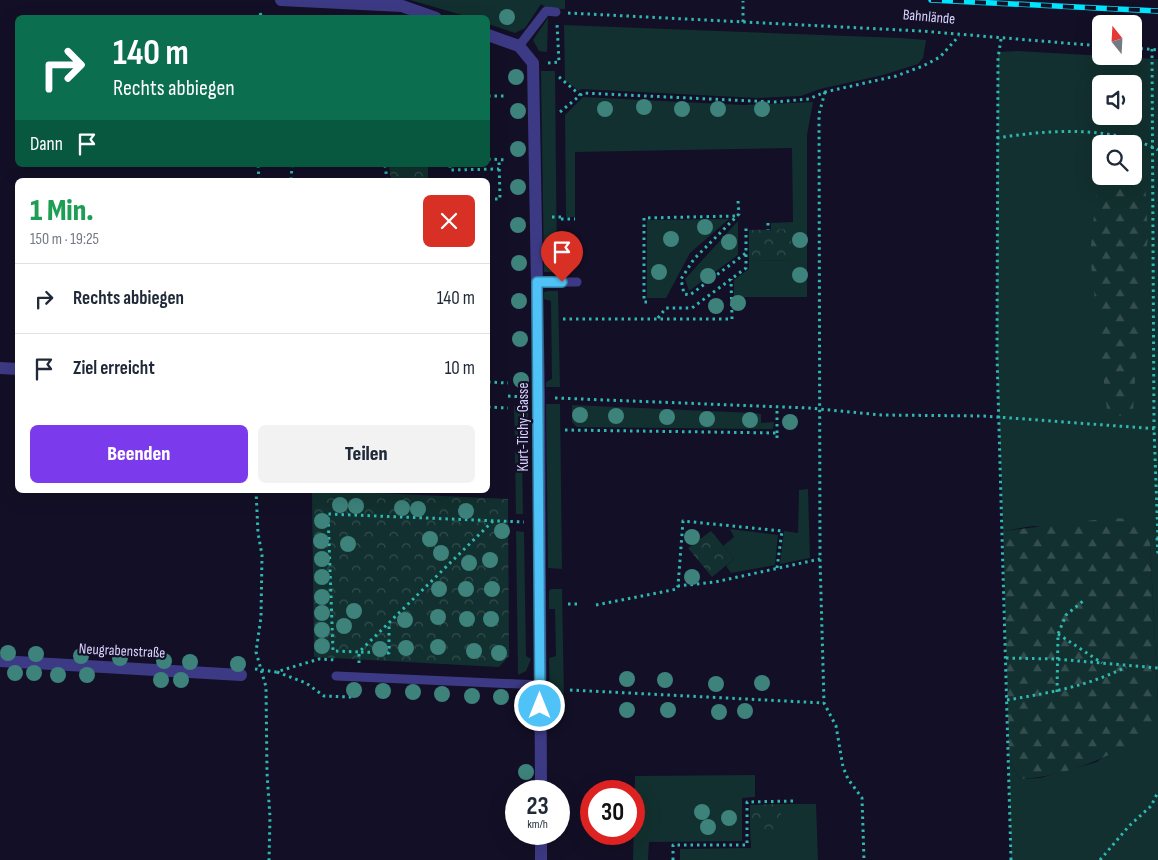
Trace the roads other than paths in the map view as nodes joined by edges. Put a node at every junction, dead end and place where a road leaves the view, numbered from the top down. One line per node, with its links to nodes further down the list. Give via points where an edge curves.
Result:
1 (281, 0): 3 (street, via 402,6)
2 (556, 12): 5 (lane, via 546,11)
3 (428, 15)
4 (490, 36): 5 (street)
5 (519, 46): 6 (street, Kurt-Tichy-Gasse, via 534,63)
6 (537, 282): 7 (lane); 13 (street, Kurt-Tichy-Gasse)
7 (577, 282)
8 (0, 368): 9 (street)
9 (15, 369)
10 (0, 661): 11 (street, Neugrabenstraße)
11 (242, 675)
12 (336, 676): 13 (lane)
13 (540, 685): 14 (street, Kurt-Tichy-Gasse)
14 (541, 780)
15 (541, 845): 16 (street)
16 (541, 860)

